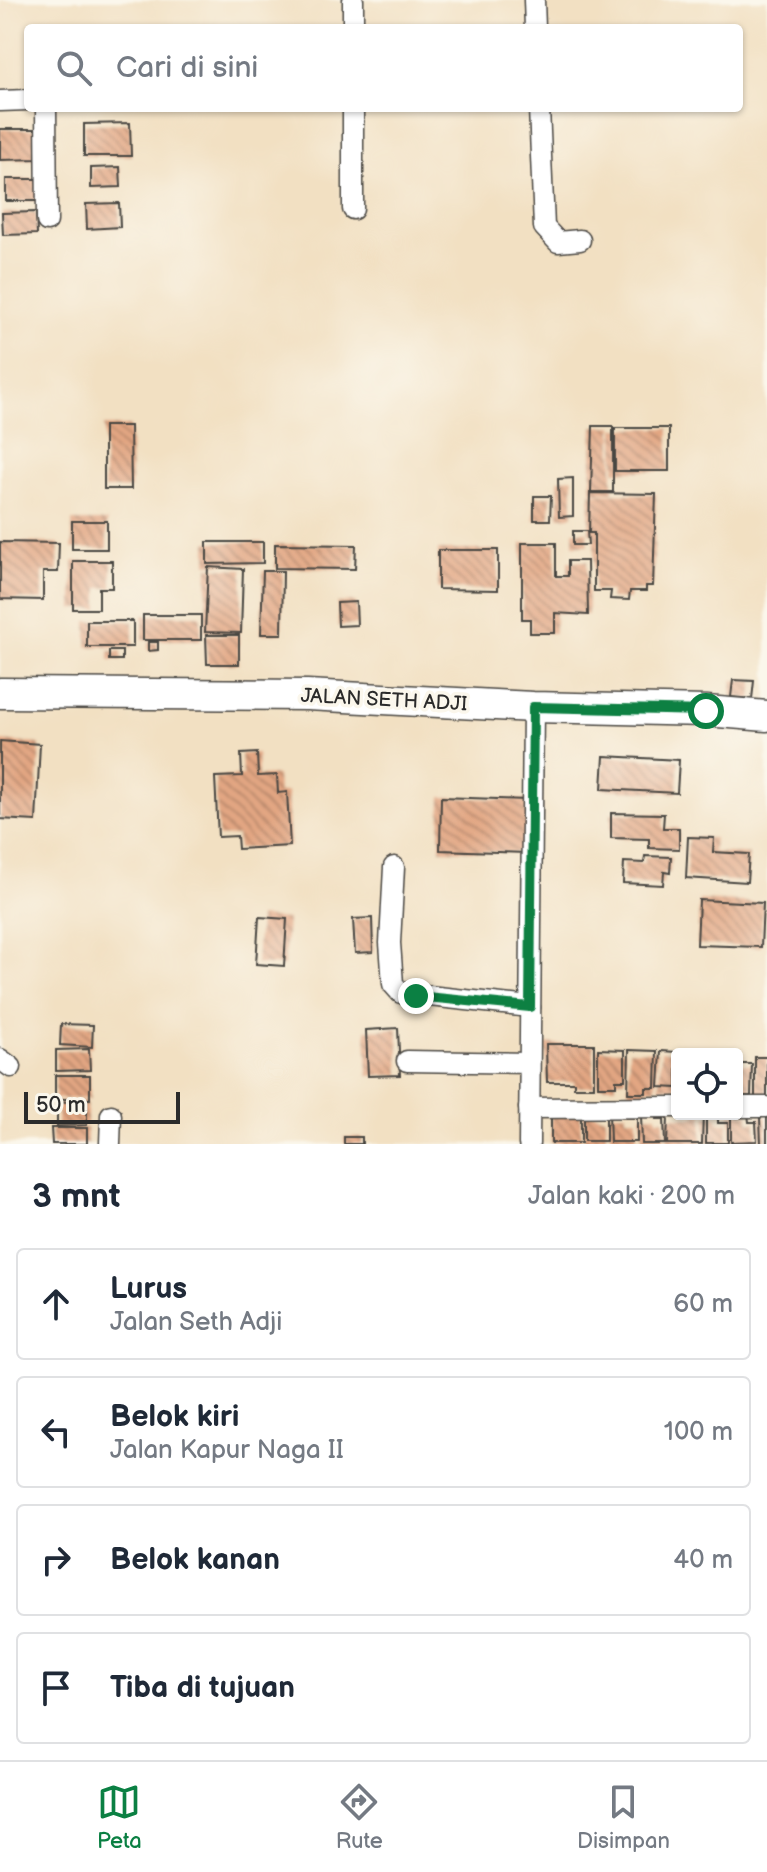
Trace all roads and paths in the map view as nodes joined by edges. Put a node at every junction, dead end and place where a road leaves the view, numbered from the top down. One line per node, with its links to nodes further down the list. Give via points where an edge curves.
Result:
1 (353, 0): 3 (street)
2 (534, 0): 4 (street)
3 (353, 24)
4 (535, 24)
5 (24, 100): 6 (street)
6 (0, 101)
7 (46, 112): 11 (street)
8 (353, 112): 10 (street)
9 (539, 112): 12 (street, via 544,227 558,242)
10 (353, 209)
11 (47, 221)
12 (580, 240)
13 (0, 693): 14 (street, JALAN SETH ADJI, via 307,695)
14 (533, 707): 15 (street, JALAN SETH ADJI); 17 (street)
15 (767, 716)
16 (394, 867): 17 (street, via 390,943 393,984 401,993)
17 (530, 1007): 19 (street)
18 (407, 1061): 19 (street)
19 (529, 1063): 23 (street)
20 (671, 1107): 23 (street)
21 (743, 1107): 22 (street)
22 (767, 1107)
23 (529, 1108): 26 (street)
24 (111, 1115): 25 (street)
25 (110, 1144)
26 (529, 1144)

